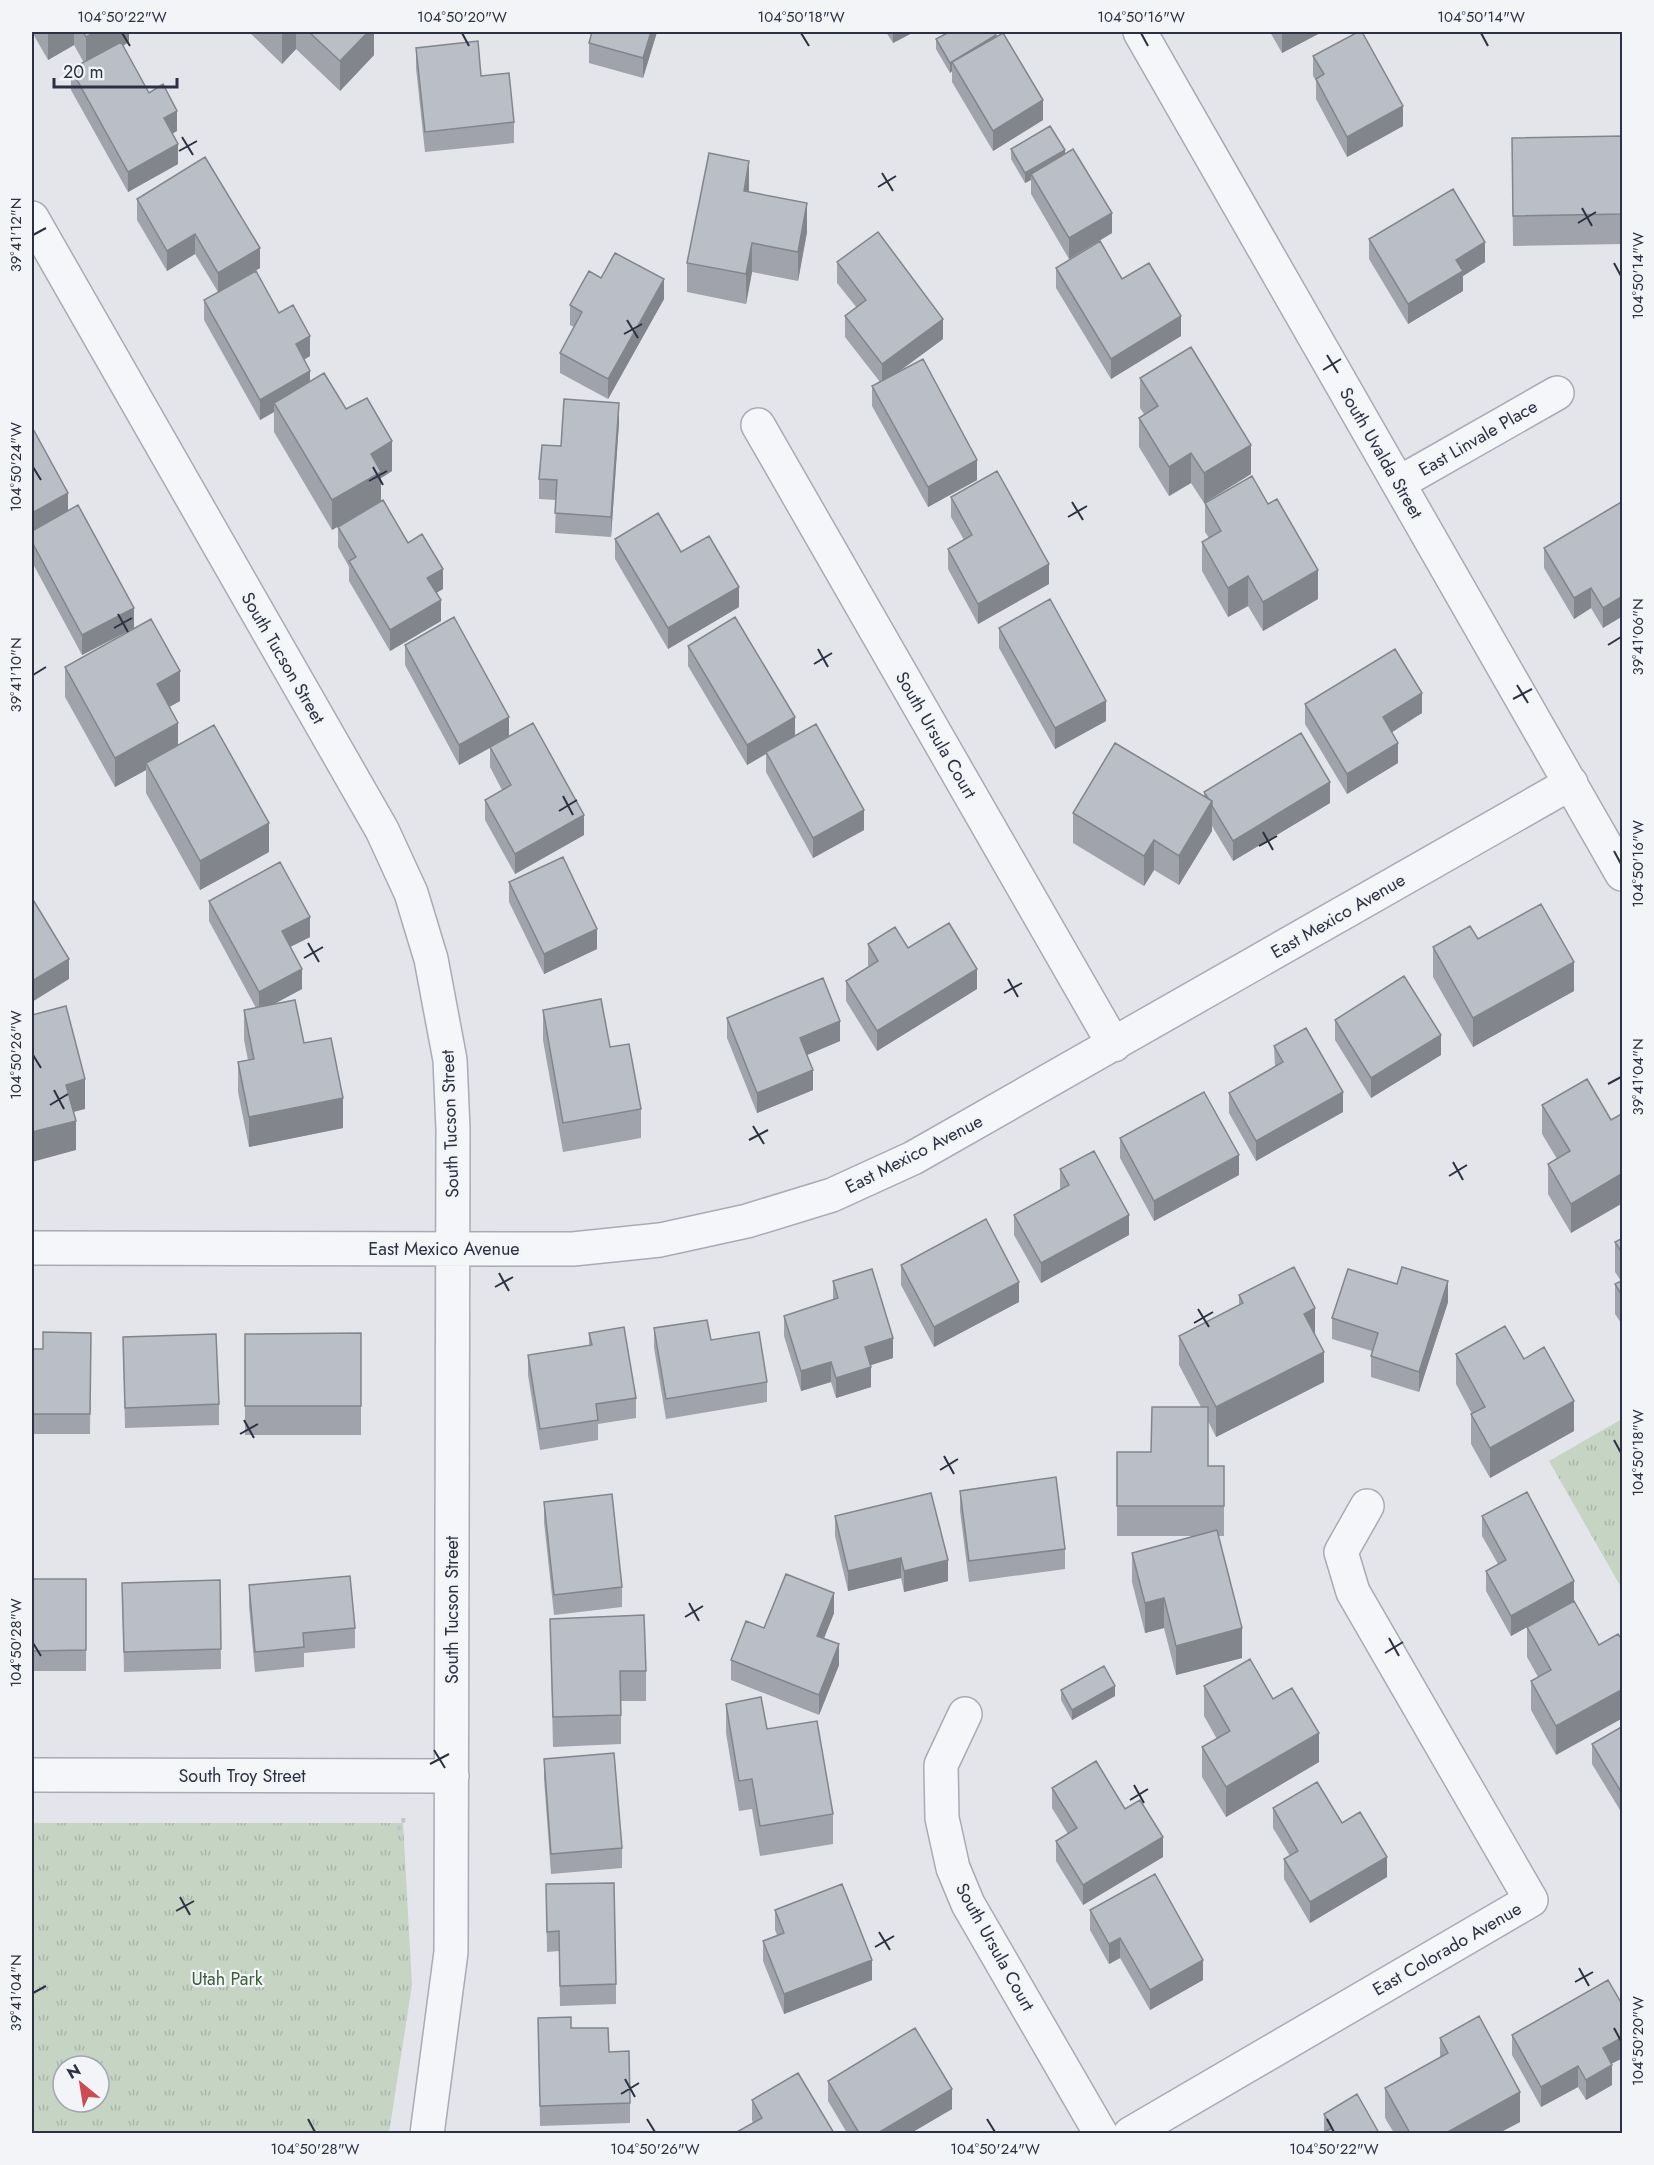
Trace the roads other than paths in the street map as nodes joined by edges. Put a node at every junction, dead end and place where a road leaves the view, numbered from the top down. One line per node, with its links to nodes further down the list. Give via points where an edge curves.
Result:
1 (1140, 32): 5 (street, South Uvalda Street)
2 (32, 218): 10 (street, South Tucson Street, via 382,830 411,893 431,958 450,1060)
3 (1557, 393): 5 (street, East Linvale Place)
4 (758, 425): 8 (street, South Ursula Court)
5 (1399, 483): 6 (street, South Uvalda Street)
6 (1570, 783): 7 (street, South Uvalda Street); 8 (street, East Mexico Avenue)
7 (1623, 874)
8 (1114, 1045): 10 (street, East Mexico Avenue, via 913,1158 832,1195 747,1221 660,1240 584,1248)
9 (32, 1248): 10 (street, East Mexico Avenue)
10 (453, 1250): 14 (street, South Tucson Street)
11 (1367, 1506): 17 (street, East Colorado Avenue, via 1341,1552 1353,1593 1531,1900)
12 (965, 1714): 16 (street, South Ursula Court, via 941,1765 942,1818 953,1869 968,1904)
13 (32, 1775): 14 (street, South Troy Street)
14 (452, 1776): 15 (street, South Tucson Street, via 451,1952)
15 (427, 2133)
16 (1101, 2133)
17 (1130, 2133)

